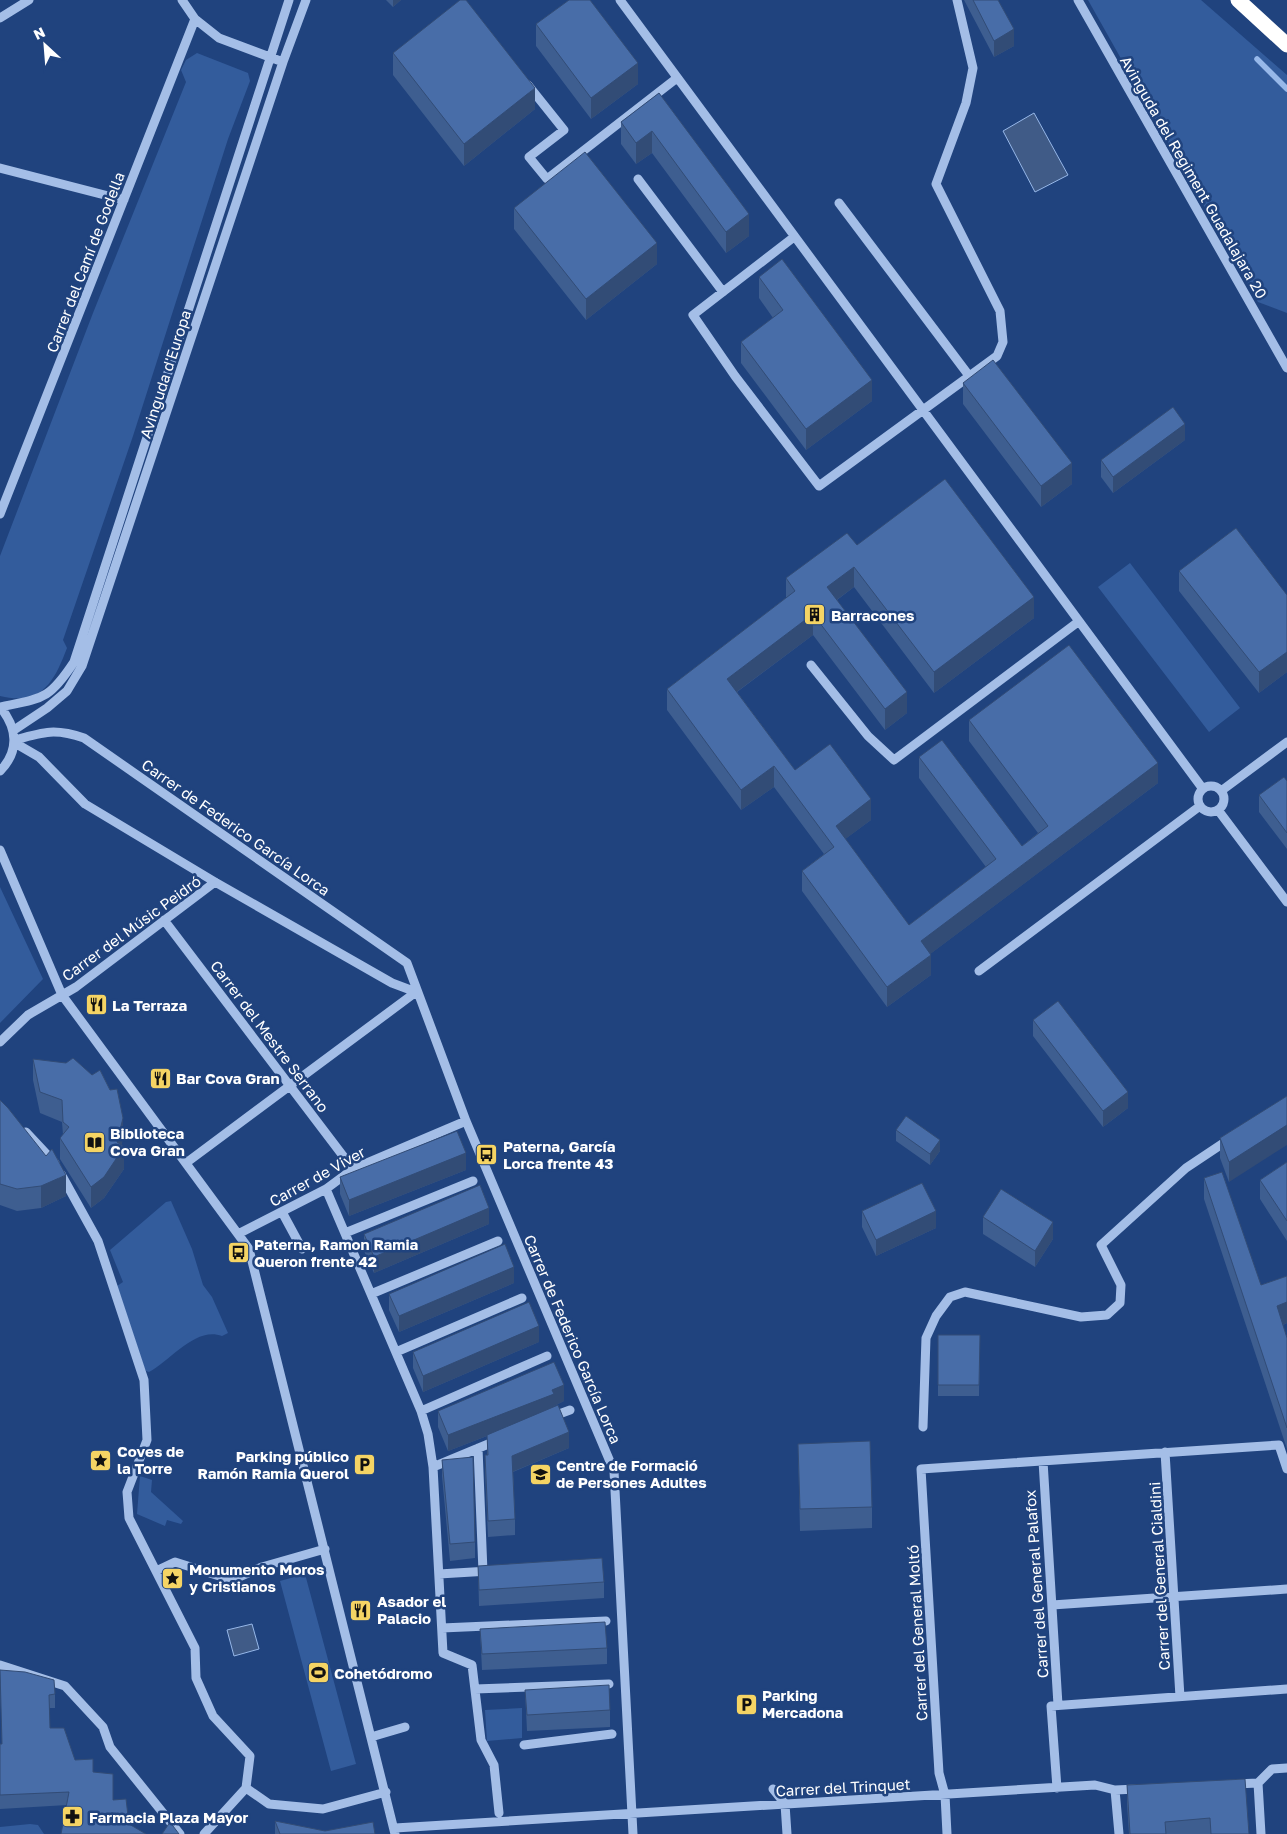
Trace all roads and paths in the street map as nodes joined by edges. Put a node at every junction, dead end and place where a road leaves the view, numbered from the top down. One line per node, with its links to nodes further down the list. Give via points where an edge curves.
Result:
1 (28, 0): 9 (street)
2 (182, 0): 10 (street)
3 (289, 0): 12 (street, Avinguda d'Europa)
4 (306, 0): 13 (street, Avinguda d'Europa)
5 (620, 0): 15 (street)
6 (957, 0): 23 (street, via 973,68 966,103 936,184 1000,311 1003,342 997,356)
7 (1078, 0): 22 (street, Avinguda del Regiment Guadalajara 20)
8 (1238, 0): 11 (highway)
9 (0, 18)
10 (195, 20): 12 (street, via 220,38); 18 (street, Carrer del Camí de Godella)
11 (1287, 45)
12 (270, 58): 13 (street); 28 (street, Avinguda d'Europa, via 74,662 60,684 42,699)
13 (283, 62): 29 (street, Avinguda d'Europa, via 82,666 67,691)
14 (521, 76): 15 (street, via 564,130 529,157 547,178)
15 (677, 78): 20 (street)
16 (0, 168): 18 (street)
17 (638, 179): 21 (street)
18 (124, 200): 25 (street, Carrer del Camí de Godella)
19 (839, 203): 23 (street)
20 (794, 237): 21 (street); 24 (street)
21 (723, 292): 24 (street, via 693,315 819,486)
22 (1287, 368)
23 (970, 377): 24 (street)
24 (923, 412): 26 (street)
25 (0, 514)
26 (1078, 622): 27 (street, via 894,760 868,736); 33 (street)
27 (812, 666)
28 (0, 706): 29 (street)
29 (14, 730): 30 (street)
30 (15, 741): 32 (street, via 12,755); 38 (street, via 39,757 85,804); 42 (street, Carrer de Federico García Lorca, via 51,730 84,738 407,963)
31 (1287, 742): 34 (street)
32 (0, 771)
33 (1203, 789): 34 (street, via 1210,786); 35 (street, via 1199,795)
34 (1221, 791): 36 (street, via 1224,801)
35 (1200, 806): 36 (street, via 1210,812); 41 (street)
36 (1218, 810): 39 (street)
37 (0, 850): 43 (street)
38 (215, 882): 40 (street, Carrer del Músic Peidró); 42 (street, via 392,983)
39 (1287, 902)
40 (164, 920): 43 (street, Carrer del Músic Peidró); 45 (street, Carrer del Mestre Serrano)
41 (979, 971)
42 (416, 992): 45 (street); 46 (street, Carrer de Federico García Lorca)
43 (62, 995): 44 (street, Carrer del Músic Peidró, via 28,1015); 49 (street)
44 (0, 1042)
45 (290, 1086): 49 (street); 50 (street, Carrer del Mestre Serrano)
46 (466, 1120): 50 (street, Carrer de Viver); 104 (street, Carrer de Federico García Lorca, via 614,1471)
47 (20, 1126): 73 (street, via 54,1161 98,1241 144,1380 146,1440 127,1492 129,1518)
48 (1240, 1131): 65 (street, via 1186,1168 1101,1245 1121,1284 1120,1304 1107,1315 1082,1317 965,1292 950,1297 926,1338)
49 (186, 1163): 55 (street)
50 (353, 1168): 52 (street, Carrer de Viver)
51 (473, 1181): 54 (street)
52 (326, 1189): 53 (street, Carrer de Viver); 54 (street)
53 (282, 1212): 55 (street, Carrer de Viver); 57 (street)
54 (345, 1233): 58 (street)
55 (238, 1234): 72 (street, via 249,1249)
56 (498, 1241): 58 (street)
57 (302, 1250)
58 (371, 1294): 60 (street)
59 (522, 1298): 60 (street)
60 (396, 1352): 63 (street)
61 (547, 1356): 63 (street)
62 (570, 1410): 64 (street)
63 (421, 1411): 70 (street)
64 (542, 1421)
65 (923, 1427)
66 (505, 1437): 67 (street)
67 (478, 1448): 70 (street); 75 (street)
68 (1165, 1452): 69 (street); 71 (street, via 1279,1445); 78 (street, Carrer del General Cialdini)
69 (1043, 1460): 79 (street, Carrer del General Palafox); 101 (street, Carrer del General Moltó, via 921,1469 939,1773)
70 (433, 1467): 76 (street)
71 (1287, 1469)
72 (325, 1549): 73 (street, via 262,1567 232,1580 174,1562); 90 (street)
73 (156, 1570): 95 (street, via 195,1648 196,1678 213,1716 250,1756)
74 (502, 1570): 75 (street)
75 (483, 1572): 76 (street)
76 (439, 1574): 81 (street)
77 (1287, 1589): 78 (street)
78 (1174, 1596): 79 (street); 86 (street, Carrer del General Cialdini)
79 (1052, 1605): 87 (street, Carrer del General Palafox)
80 (606, 1621): 81 (street)
81 (442, 1628): 84 (street, via 443,1653 472,1665)
82 (0, 1665): 106 (street, via 65,1686 102,1727 110,1748)
83 (609, 1684): 84 (street)
84 (475, 1689): 103 (street, via 481,1740 494,1765)
85 (1287, 1689): 86 (street)
86 (1180, 1697): 87 (street)
87 (1054, 1706): 96 (street, Carrer del General Palafox)
88 (405, 1727): 90 (street)
89 (612, 1734): 91 (street)
90 (371, 1737): 100 (street)
91 (524, 1745)
92 (1287, 1768): 93 (street, via 1272,1769)
93 (1258, 1783): 94 (street); 112 (street)
94 (1229, 1784)
95 (246, 1788): 100 (street, via 269,1804 323,1809); 107 (street)
96 (1057, 1788): 99 (street, Carrer del Trinquet, via 1095,1785); 101 (street, Carrer del Trinquet)
97 (773, 1789): 102 (street)
98 (1144, 1789): 99 (street, Carrer del Trinquet)
99 (1115, 1790): 111 (street)
100 (386, 1792): 105 (street)
101 (945, 1795): 102 (street, Carrer del Trinquet); 110 (street, Carrer del General Moltó)
102 (785, 1804): 104 (street, Carrer del Trinquet); 109 (street)
103 (499, 1813)
104 (632, 1814): 105 (street, Carrer del Trinquet); 108 (street, Carrer de Federico García Lorca)
105 (395, 1831)
106 (180, 1834)
107 (204, 1834)
108 (634, 1834)
109 (787, 1834)
110 (947, 1834)
111 (1118, 1834)
112 (1261, 1834)

